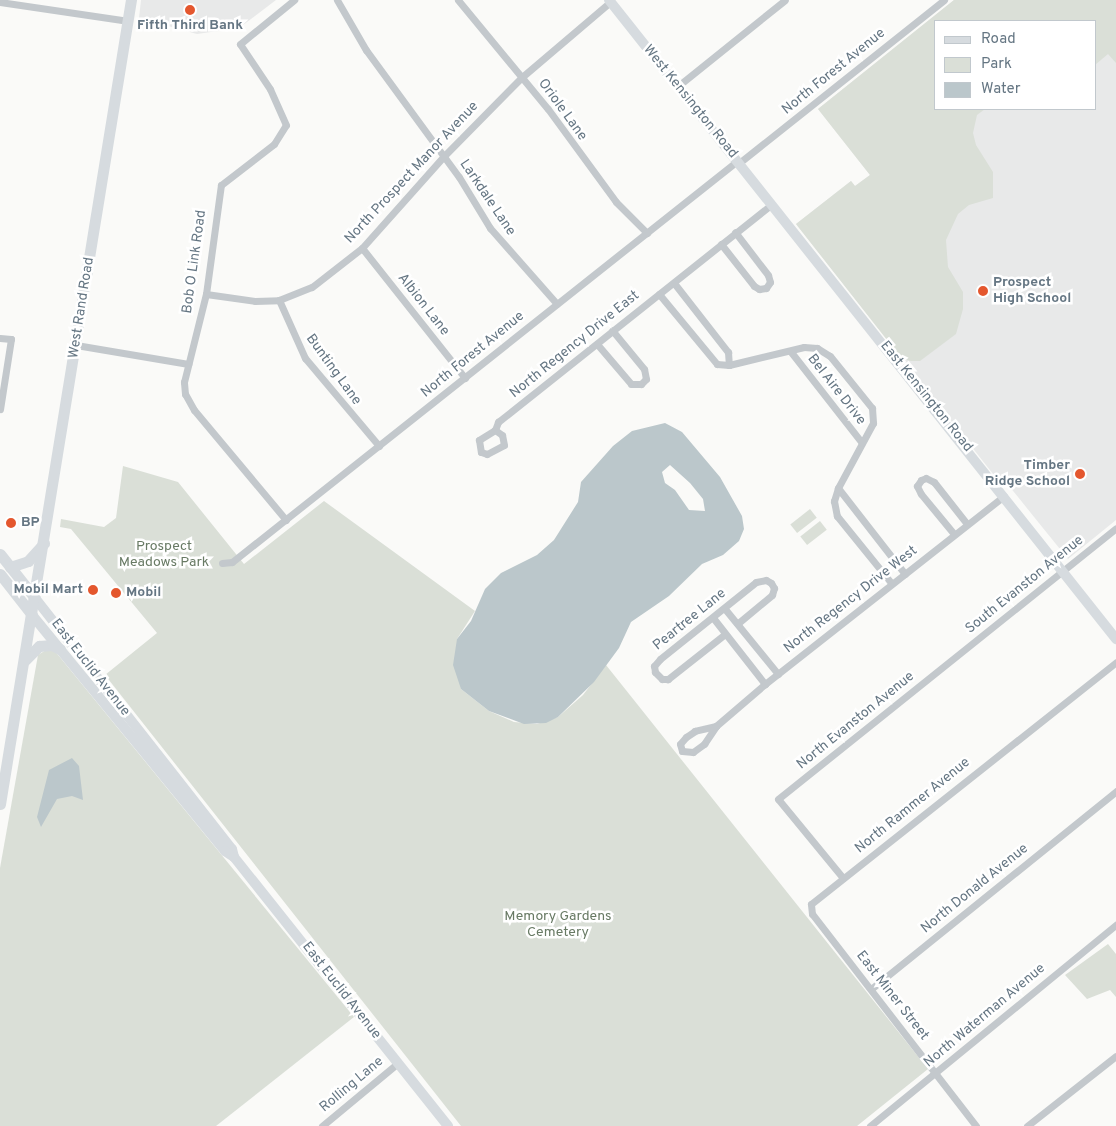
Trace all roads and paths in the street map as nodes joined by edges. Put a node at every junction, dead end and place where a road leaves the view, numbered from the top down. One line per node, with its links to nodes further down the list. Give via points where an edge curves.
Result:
1 (131, 0): 9 (main road, West Rand Road)
2 (294, 0): 20 (street, Bob O Link Road, via 240,44 270,89 286,125 274,144 221,185)
3 (337, 0): 12 (street, Larkdale Lane, via 387,82)
4 (458, 0): 10 (street, Oriole Lane)
5 (785, 0): 11 (street)
6 (944, 0): 13 (street, North Forest Avenue)
7 (0, 2): 9 (street)
8 (614, 2): 10 (street, North Prospect Manor Avenue); 11 (main road, West Kensington Road)
9 (129, 21): 27 (main road, West Rand Road)
10 (522, 77): 12 (street, North Prospect Manor Avenue); 16 (street, Oriole Lane, via 616,202)
11 (678, 86): 13 (main road, West Kensington Road)
12 (444, 156): 18 (street, North Prospect Manor Avenue); 23 (street, Larkdale Lane, via 490,228)
13 (738, 162): 14 (main road, West Kensington Road); 16 (street, North Forest Avenue)
14 (772, 204): 15 (street, North Regency Drive East); 37 (main road, East Kensington Road)
15 (735, 232): 17 (street, North Regency Drive East); 17 (street, via 768,275 770,282 766,288 754,286)
16 (647, 233): 23 (street, North Forest Avenue)
17 (721, 244): 19 (street, North Regency Drive East)
18 (362, 248): 22 (street, North Prospect Manor Avenue, via 312,287); 31 (street, Albion Lane)
19 (674, 283): 21 (street, North Regency Drive East); 30 (street, via 728,352)
20 (206, 294): 22 (street, North Prospect Manor Avenue, via 255,301); 29 (street, Bob O Link Road)
21 (659, 294): 24 (street, North Regency Drive East); 30 (street, via 708,357 717,364)
22 (280, 300): 35 (street, Bunting Lane, via 305,358)
23 (557, 304): 31 (street, North Forest Avenue)
24 (612, 330): 26 (street, North Regency Drive East); 26 (street, via 644,369 646,379 641,384 631,384)
25 (0, 338): 32 (street, via 11,340)
26 (597, 344): 33 (street, North Regency Drive East, via 498,422)
27 (76, 345): 29 (street); 42 (main road, West Rand Road)
28 (791, 352): 30 (street, Bel Aire Drive); 34 (street, Bel Aire Drive); 34 (street, Bel Aire Drive, via 804,347 817,348 830,356 872,408 873,423)
29 (188, 364): 38 (street, Bob O Link Road, via 185,394 194,410)
30 (729, 365)
31 (465, 378): 35 (street, North Forest Avenue)
32 (0, 409)
33 (495, 430)
34 (862, 443): 36 (street, Bel Aire Drive)
35 (379, 446): 38 (street, North Forest Avenue)
36 (838, 488): 48 (street); 49 (street, Bel Aire Drive, via 834,501 837,516)
37 (1004, 496): 39 (street, North Regency Drive West); 46 (main road, East Kensington Road)
38 (286, 520): 44 (street, North Forest Avenue, via 232,562)
39 (967, 524): 41 (street, North Regency Drive West); 41 (street, via 934,482 926,478 921,480 917,486 920,494)
40 (1116, 528): 46 (street, South Evanston Avenue)
41 (954, 534): 48 (street, North Regency Drive West)
42 (44, 543): 45 (main road, via 28,561); 50 (main road, West Rand Road)
43 (0, 554): 45 (main road)
44 (222, 563)
45 (10, 567): 50 (main road)
46 (1062, 571): 56 (main road, East Kensington Road); 59 (street, South Evanston Avenue)
47 (0, 574): 52 (main road)
48 (905, 574): 49 (street, North Regency Drive West)
49 (892, 584): 61 (street, North Regency Drive West)
50 (35, 598): 52 (main road, West Rand Road); 66 (main road, East Euclid Avenue, via 232,849)
51 (725, 609): 53 (street, Peartree Lane); 54 (street); 54 (street, Peartree Lane, via 756,582 766,580 771,583 774,588 772,595)
52 (32, 615): 57 (main road, East Euclid Avenue); 58 (main road, West Rand Road)
53 (714, 619): 55 (street); 55 (street, Peartree Lane, via 660,659 654,666 656,672 662,679 668,679)
54 (737, 624): 61 (street)
55 (725, 634): 62 (street)
56 (1116, 639)
57 (60, 649): 58 (main road, via 45,644); 66 (main road, East Euclid Avenue, via 225,851)
58 (25, 660): 65 (main road, West Rand Road)
59 (949, 662): 67 (street, North Evanston Avenue, via 778,799)
60 (1116, 662): 67 (street, North Rammer Avenue)
61 (778, 674): 62 (street, North Regency Drive West)
62 (765, 684): 63 (street, North Regency Drive West)
63 (716, 726): 63 (street, North Regency Drive West, via 704,744 692,752 682,751 680,744 686,737 695,731)
64 (1116, 791): 70 (street, North Donald Avenue)
65 (0, 804)
66 (234, 857): 72 (main road, East Euclid Avenue)
67 (843, 878): 68 (street, North Rammer Avenue)
68 (811, 904): 70 (street, East Miner Street, via 812,914)
69 (1116, 925): 73 (street, North Waterman Avenue)
70 (871, 989): 73 (street, East Miner Street)
71 (1116, 1056): 78 (street)
72 (398, 1064): 74 (street, Rolling Lane); 75 (main road, East Euclid Avenue)
73 (935, 1072): 76 (street, North Waterman Avenue); 77 (street, East Miner Street)
74 (322, 1126)
75 (448, 1126)
76 (870, 1126)
77 (976, 1126)
78 (1027, 1126)

